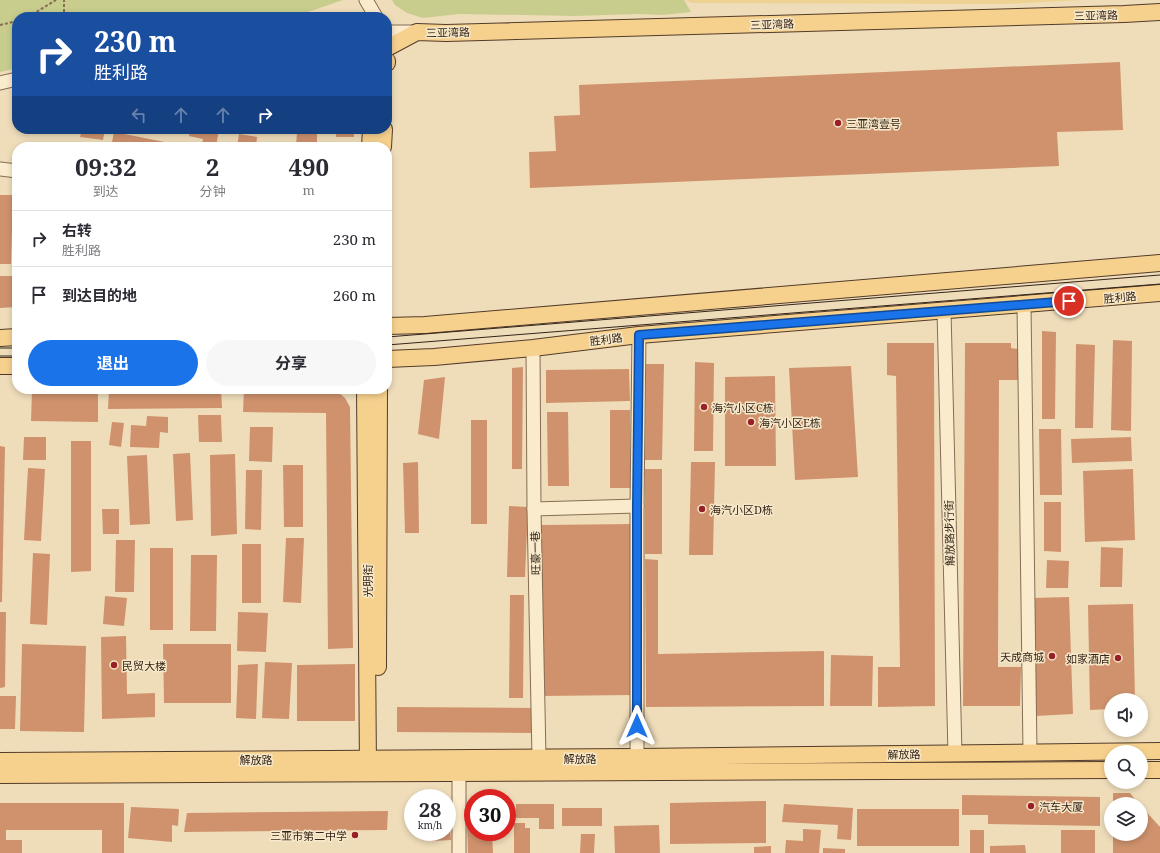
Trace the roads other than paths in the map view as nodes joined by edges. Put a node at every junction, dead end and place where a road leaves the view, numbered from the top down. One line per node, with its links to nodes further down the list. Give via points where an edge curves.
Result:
1 (366, 0): 2 (street)
2 (373, 12)
3 (1160, 12): 5 (main road, 三亚湾路)
4 (392, 32): 5 (street)
5 (416, 32): 6 (main road, 三亚湾路)
6 (392, 45)
7 (12, 80): 8 (street)
8 (0, 83)
9 (0, 169): 10 (street)
10 (12, 170)
11 (1160, 263): 15 (main road, via 433,325)
12 (1160, 293): 13 (main road, 胜利路)
13 (1024, 304): 14 (main road, 胜利路); 28 (street)
14 (944, 311): 16 (main road, 胜利路); 29 (street, 解放路步行街)
15 (392, 326)
16 (639, 335): 19 (main road, 胜利路); 25 (street)
17 (12, 337): 18 (main road)
18 (0, 338)
19 (532, 348): 20 (main road, 胜利路); 26 (street, 旺豪一巷)
20 (392, 359)
21 (0, 366): 22 (main road)
22 (12, 366)
23 (365, 394): 33 (main road, 光明街)
24 (379, 394): 33 (main road, 光明街)
25 (637, 506): 26 (street); 30 (street)
26 (534, 509): 31 (street, 旺豪一巷)
27 (1160, 751): 28 (main road, 解放路)
28 (1030, 752): 29 (main road, 解放路)
29 (955, 754): 30 (main road, 解放路)
30 (638, 757): 31 (main road, 解放路)
31 (539, 758): 33 (main road, 解放路)
32 (0, 761): 33 (main road, 解放路)
33 (373, 766): 37 (main road, 解放路); 38 (main road, 解放路)
34 (1104, 770): 37 (main road, 解放路)
35 (1148, 770): 36 (main road)
36 (1160, 770)
37 (459, 772): 39 (street)
38 (0, 775)
39 (459, 853)

